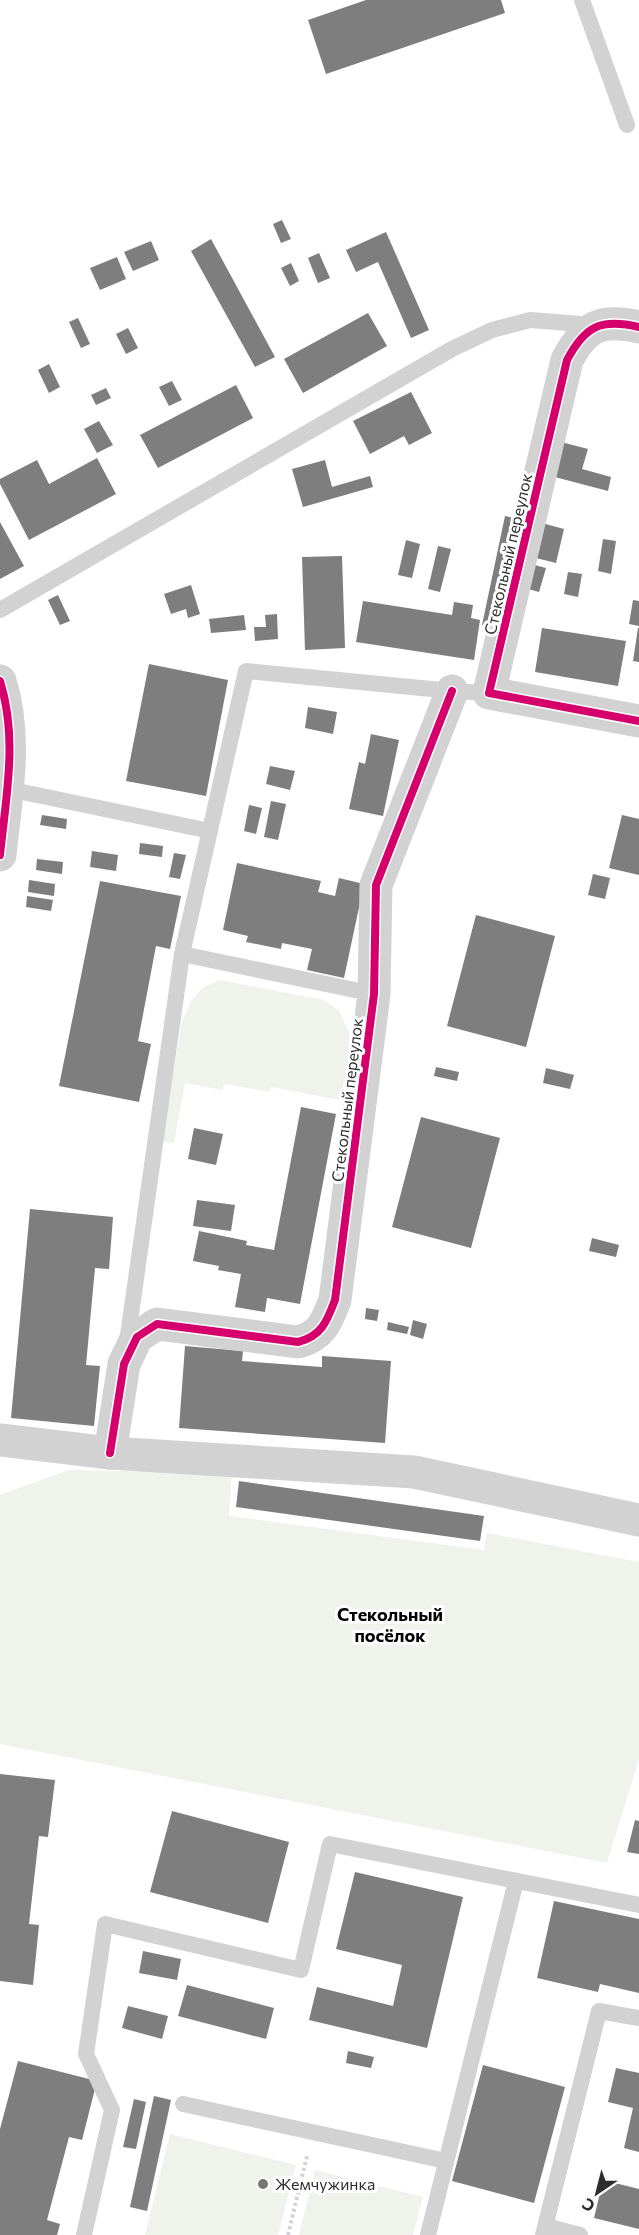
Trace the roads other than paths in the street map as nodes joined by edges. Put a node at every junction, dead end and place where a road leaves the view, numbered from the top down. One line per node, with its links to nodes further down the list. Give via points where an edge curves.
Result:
1 (582, 0): 2 (lane)
2 (627, 125)
3 (597, 325): 4 (street, via 623,323); 5 (lane, via 530,320 492,330 452,349); 8 (street, Стекольный переулок, via 578,340 567,360)
4 (639, 327)
5 (0, 610)
6 (0, 681): 10 (street, via 10,732)
7 (452, 691): 8 (lane); 11 (lane, via 246,670); 14 (street, Стекольный переулок, via 376,885)
8 (489, 693): 9 (street)
9 (639, 721)
10 (8, 789): 11 (lane); 12 (street)
11 (210, 831): 13 (lane)
12 (0, 855)
13 (182, 954): 14 (lane); 15 (lane)
14 (375, 994): 15 (street, Стекольный переулок, via 335,1300 322,1328 311,1339 298,1342 157,1324)
15 (131, 1351): 17 (street)
16 (0, 1440): 17 (street)
17 (110, 1453): 18 (street, via 414,1472)
18 (639, 1520)
19 (516, 1881): 20 (lane); 23 (lane); 25 (lane, via 330,1844 301,1970 105,1924 86,2054 112,2110)
20 (639, 1905)
21 (639, 2018): 24 (lane, via 598,2011)
22 (183, 2104): 23 (lane)
23 (446, 2161): 26 (lane)
24 (544, 2231): 27 (lane)
25 (84, 2235)
26 (428, 2235)
27 (580, 2235)

